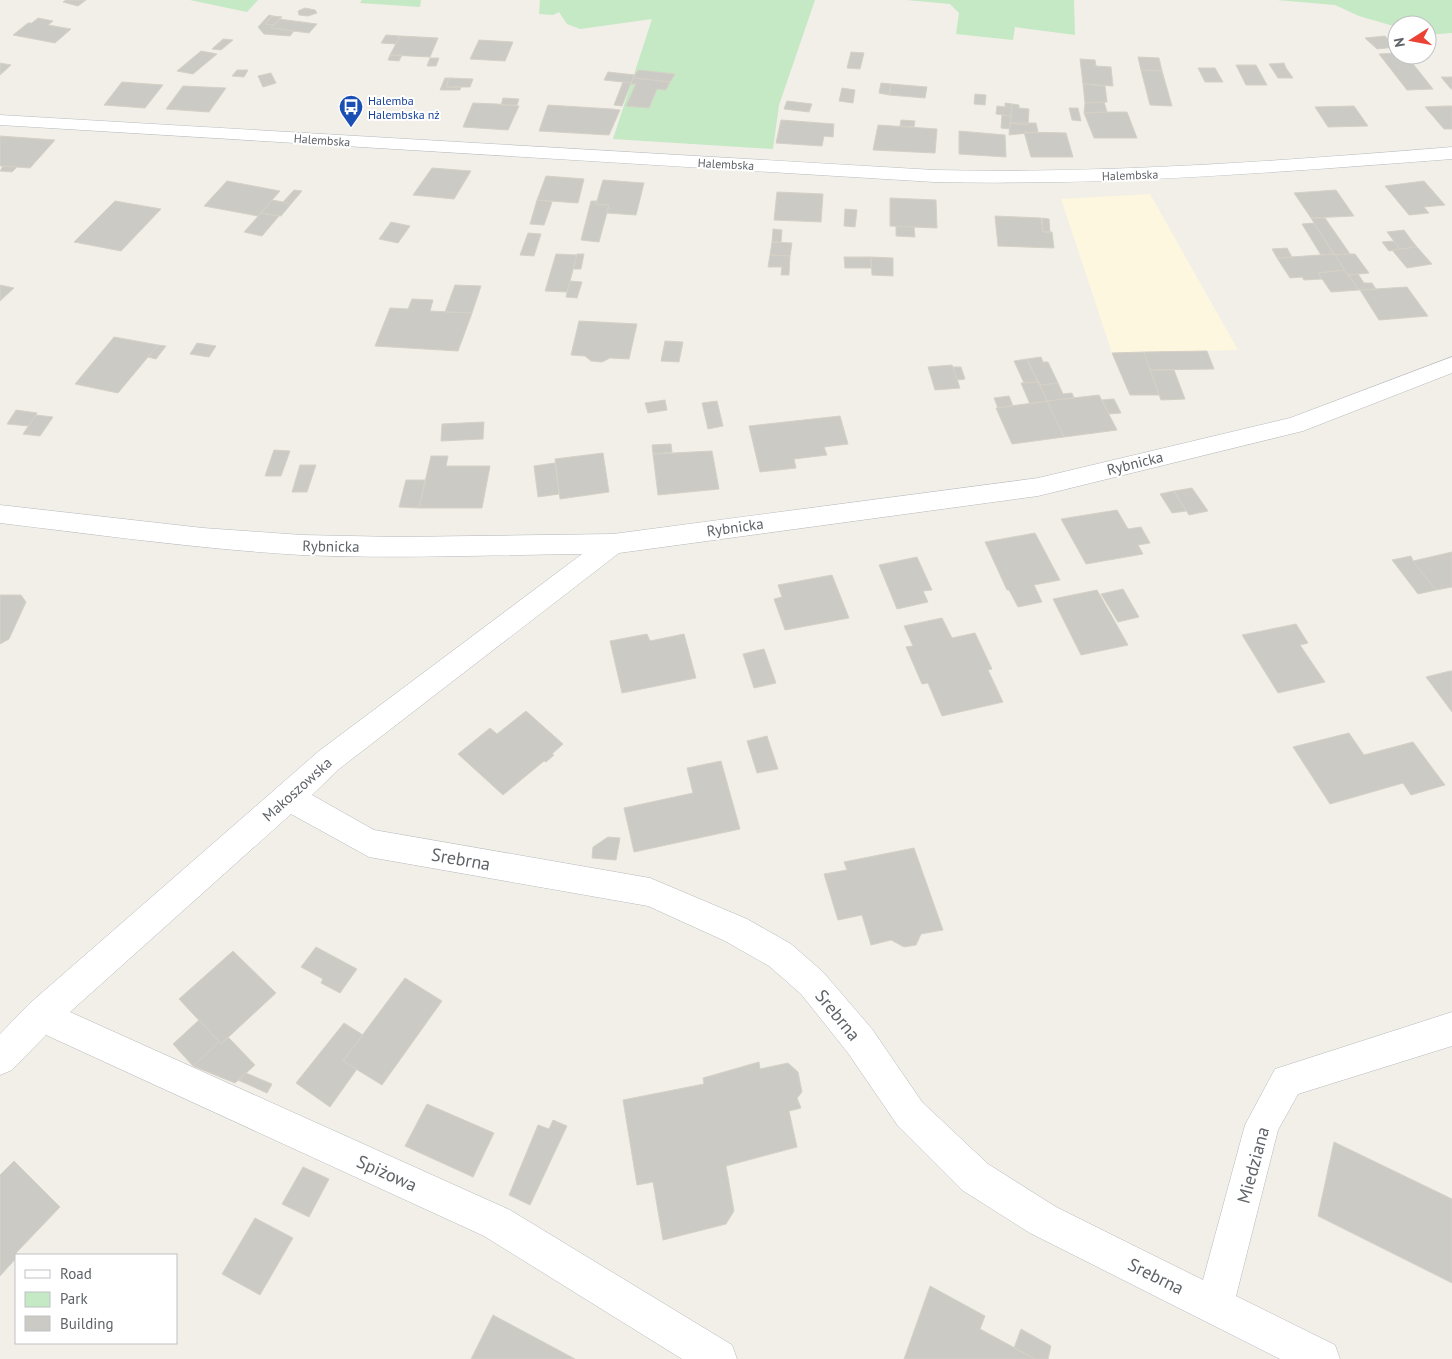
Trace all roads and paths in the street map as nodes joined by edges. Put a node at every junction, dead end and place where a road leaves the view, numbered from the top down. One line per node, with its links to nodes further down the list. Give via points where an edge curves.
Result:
1 (0, 120): 2 (street, Halembska, via 934,176 1024,178 1264,168)
2 (1452, 153)
3 (1452, 365): 5 (street, Rybnicka, via 1295,425 1038,486)
4 (0, 514): 5 (street, Rybnicka, via 203,538 302,545)
5 (613, 544): 6 (street, Makoszowska, via 328,760)
6 (289, 797): 7 (street, Makoszowska); 10 (street, Srebrna, via 369,843 650,892 736,930 780,955 812,983 860,1041 910,1114 975,1177 1043,1220)
7 (41, 1016): 9 (street, Makoszowska); 11 (street, Spiżowa, via 497,1223)
8 (1452, 1029): 10 (street, Miedziana, via 1287,1081 1262,1125)
9 (0, 1058)
10 (1216, 1305): 12 (street, Srebrna)
11 (718, 1359)
12 (1321, 1359)

